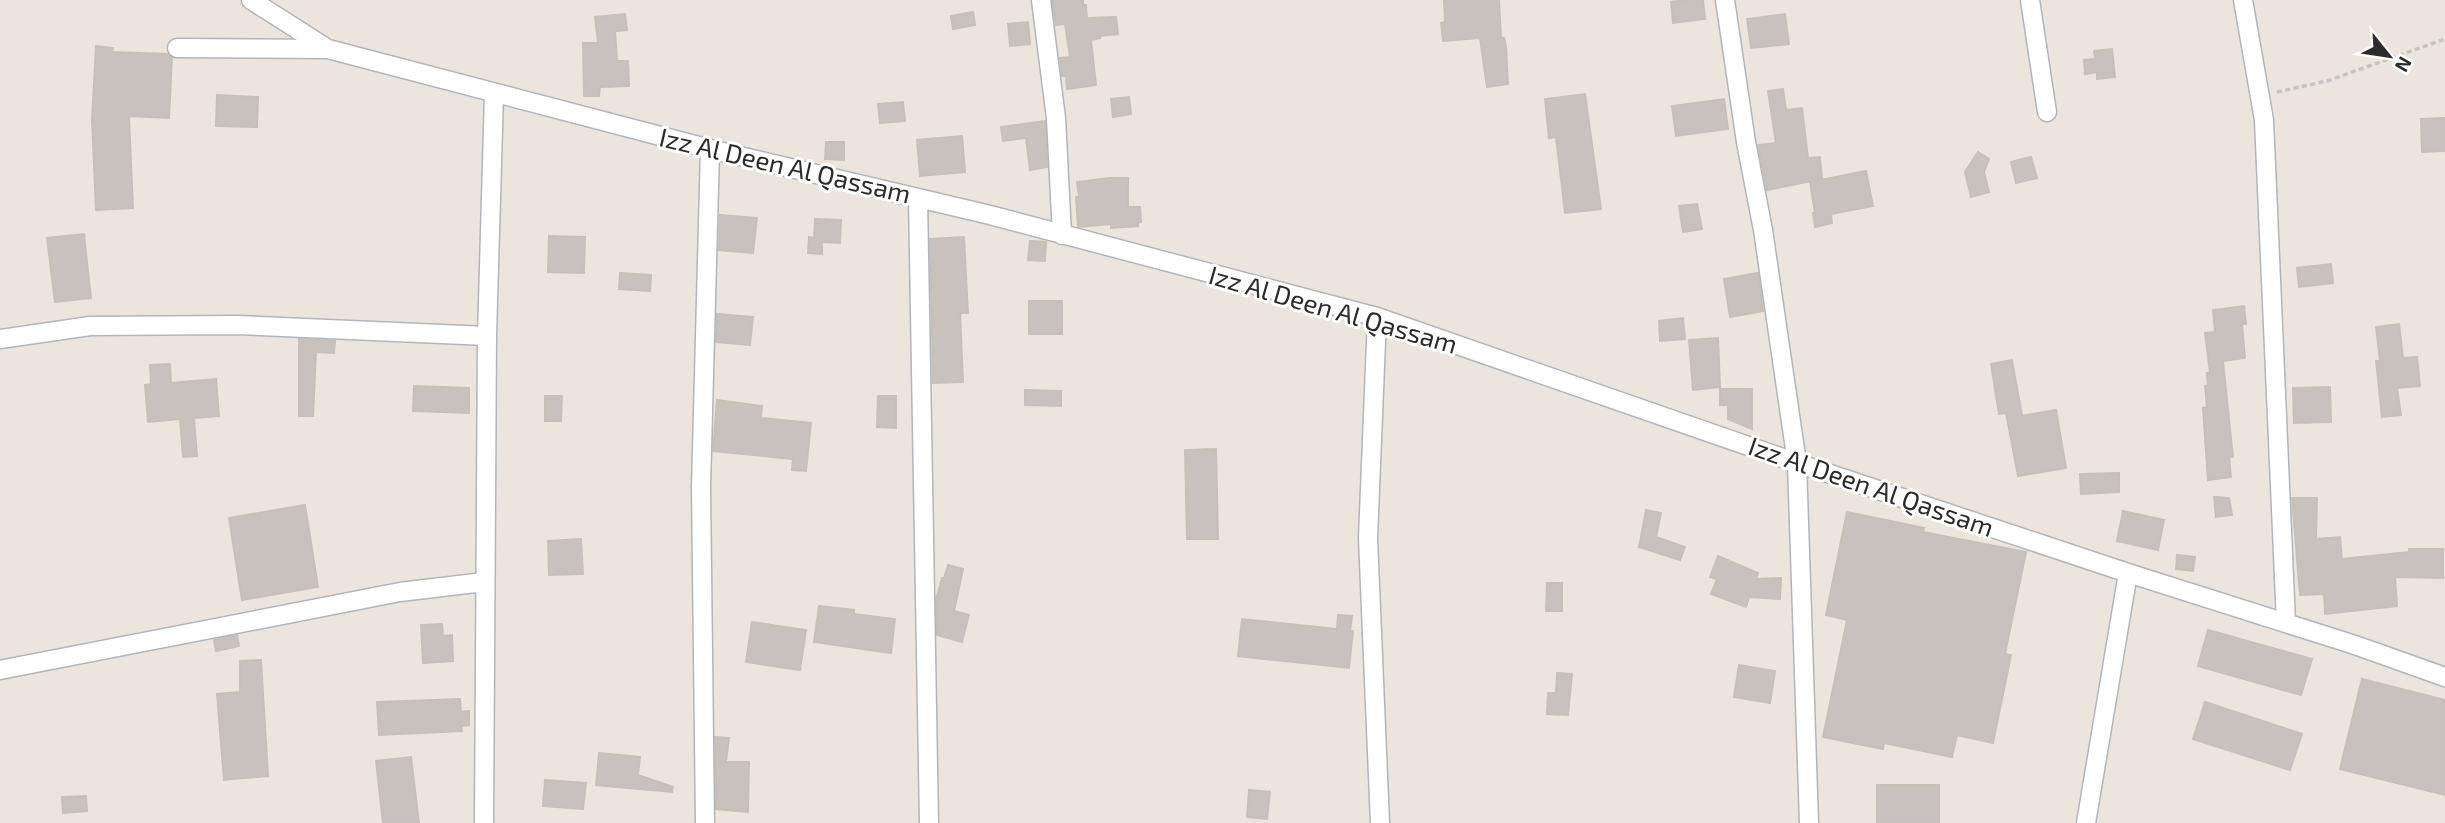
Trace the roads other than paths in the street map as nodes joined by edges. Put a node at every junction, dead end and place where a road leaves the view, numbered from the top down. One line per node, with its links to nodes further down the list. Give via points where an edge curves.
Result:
1 (251, 0): 7 (street, Izz Al Deen Al Qassam)
2 (1041, 0): 12 (street, via 1056,118)
3 (1725, 0): 16 (street)
4 (2030, 0): 9 (street)
5 (2244, 0): 19 (street, via 2261,92)
6 (177, 48): 7 (street)
7 (328, 49): 8 (street, Izz Al Deen Al Qassam)
8 (494, 93): 10 (street, Izz Al Deen Al Qassam); 14 (street)
9 (2047, 112)
10 (710, 149): 11 (street, Izz Al Deen Al Qassam); 23 (street, via 701,487)
11 (918, 198): 12 (street, Izz Al Deen Al Qassam); 24 (street)
12 (1062, 235): 13 (street, Izz Al Deen Al Qassam)
13 (1377, 317): 16 (street, Izz Al Deen Al Qassam); 25 (street, via 1368,538)
14 (487, 336): 15 (street, via 223,325 90,326); 18 (street)
15 (0, 339)
16 (1797, 463): 17 (street, Izz Al Deen Al Qassam); 26 (street)
17 (2128, 573): 19 (street, Izz Al Deen Al Qassam); 27 (street)
18 (484, 582): 20 (street, via 400,592); 22 (street)
19 (2286, 623): 21 (street, Izz Al Deen Al Qassam)
20 (0, 670)
21 (2445, 677)
22 (484, 823)
23 (705, 823)
24 (929, 823)
25 (1380, 823)
26 (1809, 823)
27 (2087, 823)

